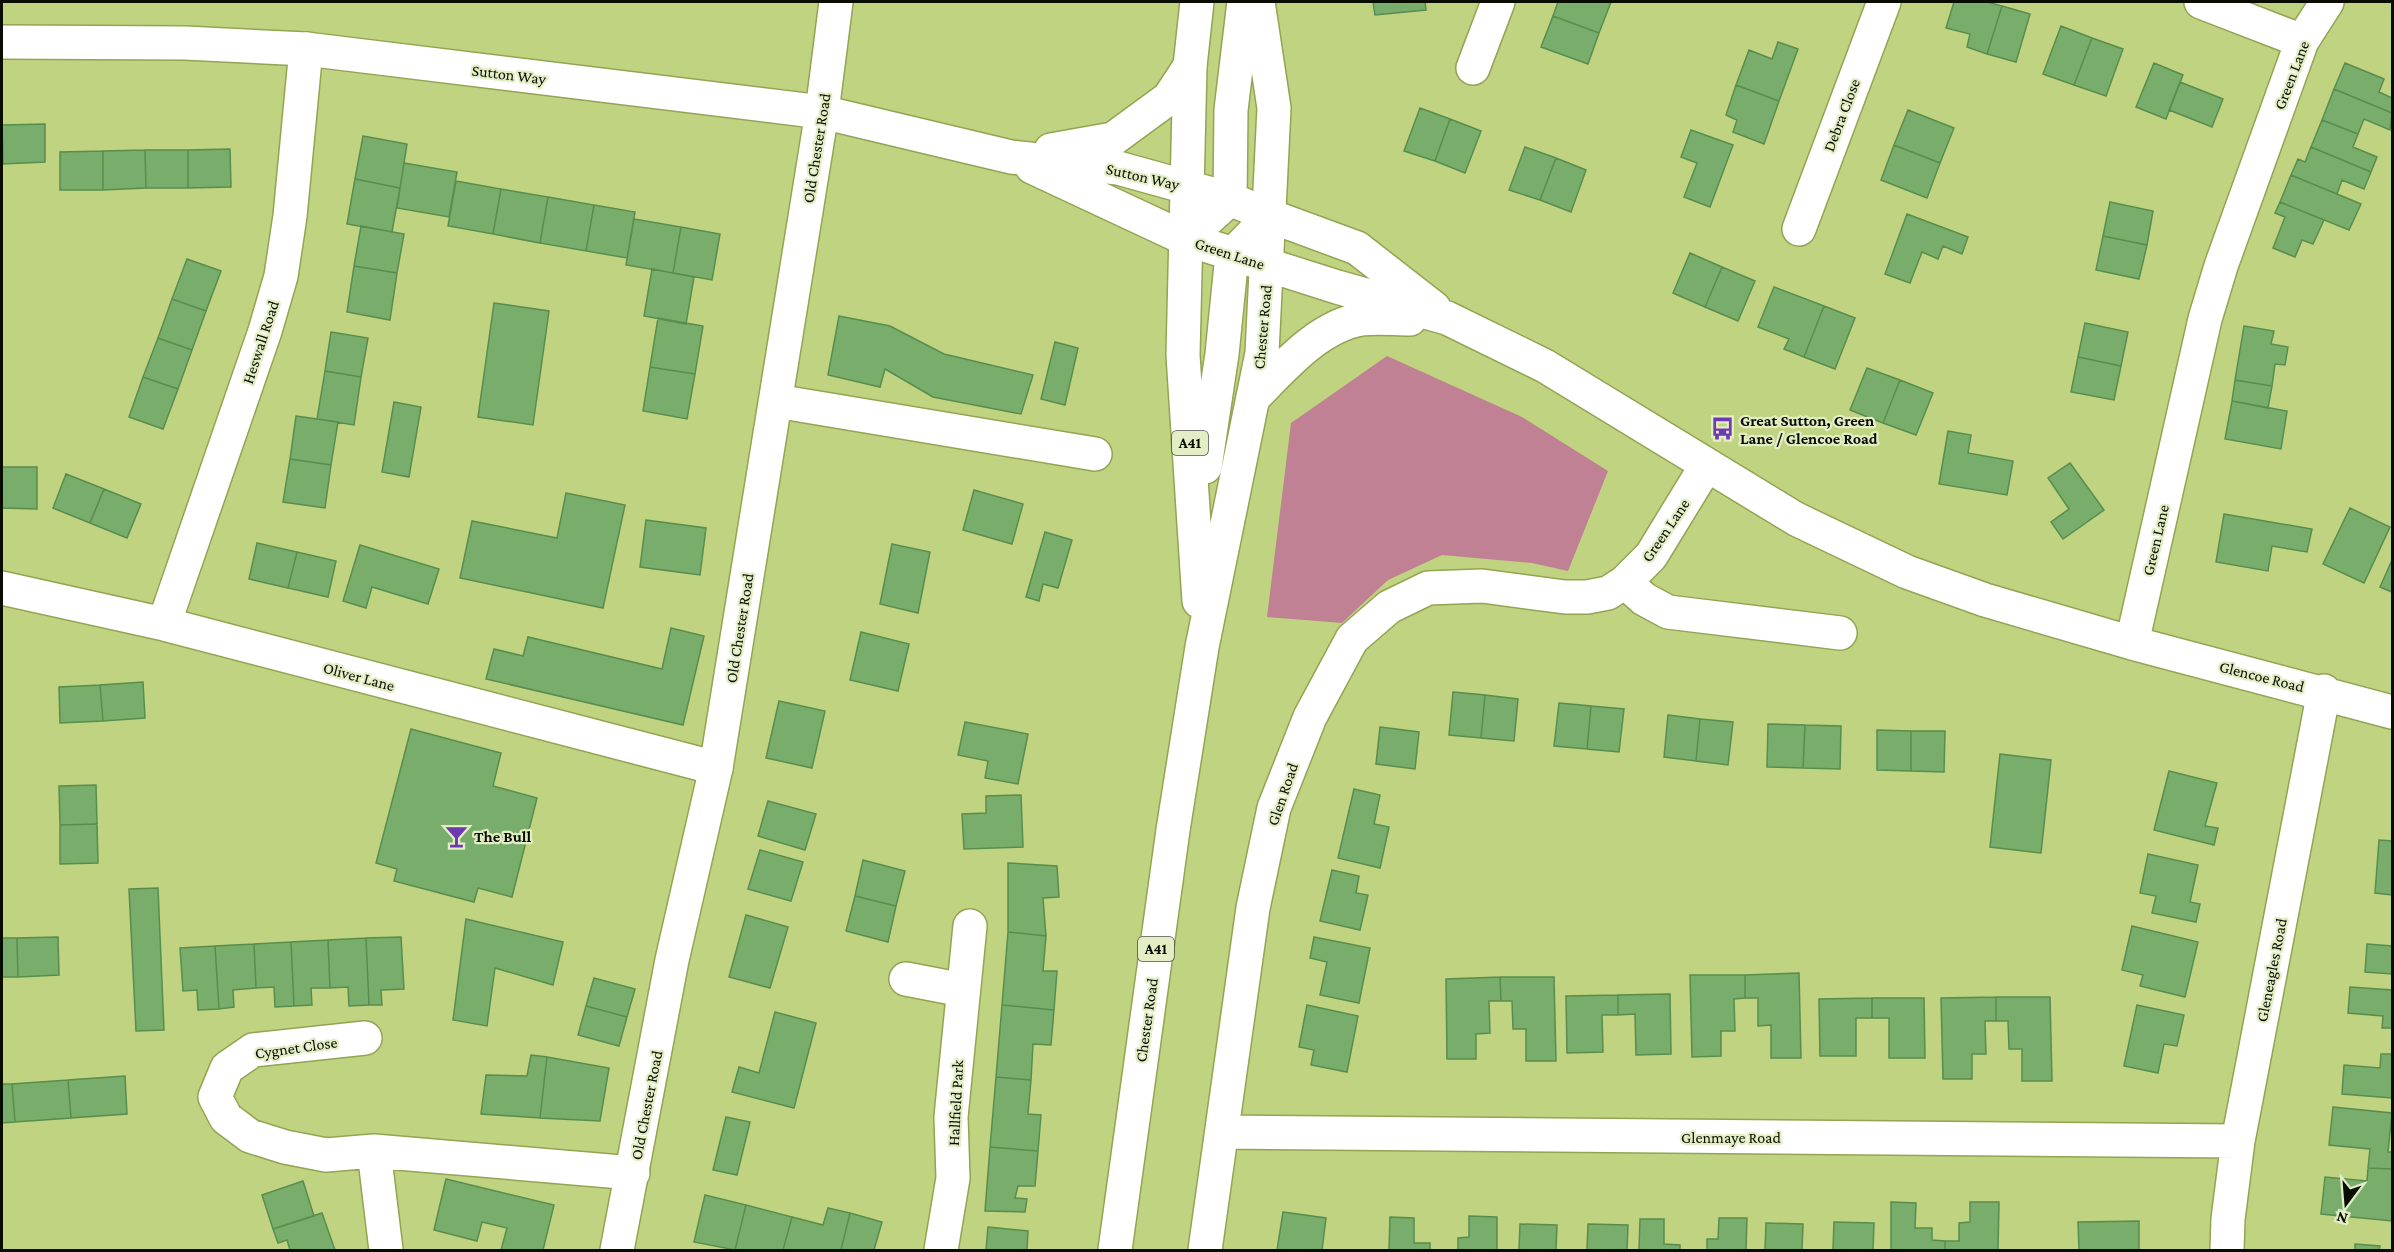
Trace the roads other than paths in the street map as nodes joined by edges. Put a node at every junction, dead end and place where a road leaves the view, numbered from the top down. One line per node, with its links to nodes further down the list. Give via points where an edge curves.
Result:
1 (836, 2): 14 (street, Old Chester Road)
2 (1197, 2): 12 (street, Chester Road / A41)
3 (1244, 2): 17 (street, via 1231,110)
4 (1258, 2): 18 (street, Chester Road / A41, via 1274,108)
5 (1498, 2): 13 (street)
6 (1884, 2): 19 (street, Debra Close)
7 (2201, 2): 9 (street)
8 (2327, 2): 9 (street, Green Lane)
9 (2302, 41): 33 (street, Green Lane, via 2205,319)
10 (2, 42): 11 (street, Sutton Way, via 185,43)
11 (306, 49): 14 (street, Sutton Way); 31 (street, Heswall Road, via 281,276)
12 (1190, 66): 15 (street, Sutton Way, via 1169,98 1113,139); 16 (street, Chester Road / A41)
13 (1473, 68)
14 (822, 112): 15 (street, Sutton Way); 25 (street, Old Chester Road)
15 (1011, 158): 16 (street, Sutton Way, via 1118,168); 20 (street, Sutton Way)
16 (1187, 187): 17 (street, Sutton Way); 20 (street, Chester Road / A41)
17 (1230, 199): 18 (street, Sutton Way); 20 (street)
18 (1270, 216): 21 (street); 22 (street, Chester Road / A41); 23 (street, Green Lane, via 1357,248)
19 (1798, 229)
20 (1186, 239): 21 (street, Green Lane); 28 (street, Chester Road / A41, via 1183,355)
21 (1232, 255): 22 (street, Green Lane); 28 (street, A41, via 1222,354)
22 (1267, 265): 23 (street, Green Lane); 24 (street, Chester Road / A41, via 1262,353)
23 (1447, 318): 24 (street, Green Lane, via 1362,319 1339,326 1296,355); 27 (street, Green Lane, via 1622,410)
24 (1253, 398): 34 (street, Chester Road / A41)
25 (776, 401): 26 (street); 37 (street, Old Chester Road)
26 (1095, 454)
27 (1706, 466): 29 (street, Green Lane, via 1651,556); 33 (street, Green Lane, via 1796,519 1907,572 1985,600)
28 (1195, 531): 34 (street, Chester Road / A41)
29 (1625, 582): 32 (street, via 1644,599 1668,612); 42 (street, Glen Road, via 1608,593 1587,597 1482,586 1428,588 1389,607 1352,639 1310,717 1274,808 1253,908)
30 (2, 588): 31 (street, Oliver Lane)
31 (164, 624): 37 (street, Oliver Lane)
32 (1840, 633)
33 (2132, 643): 35 (street, Glencoe Road)
34 (1202, 647): 49 (street, Chester Road / A41)
35 (2324, 691): 36 (street, Glencoe Road); 43 (street, Gleneagles Road)
36 (2392, 711)
37 (716, 768): 45 (street, Old Chester Road, via 672,960)
38 (970, 926): 40 (street, Hallfield Park)
39 (906, 979): 40 (street)
40 (963, 990): 48 (street, Hallfield Park, via 951,1116 953,1178)
41 (365, 1038): 44 (street, Cygnet Close, via 253,1050 227,1068 215,1097 226,1118 250,1136 326,1155)
42 (1223, 1132): 43 (street, Glenmaye Road); 50 (street, Glen Road)
43 (2238, 1141): 51 (street, Gleneagles Road)
44 (374, 1151): 45 (street, Cygnet Close); 46 (street)
45 (633, 1173): 47 (street, Old Chester Road)
46 (386, 1251)
47 (617, 1251)
48 (941, 1251)
49 (1115, 1251)
50 (1205, 1251)
51 (2227, 1251)

